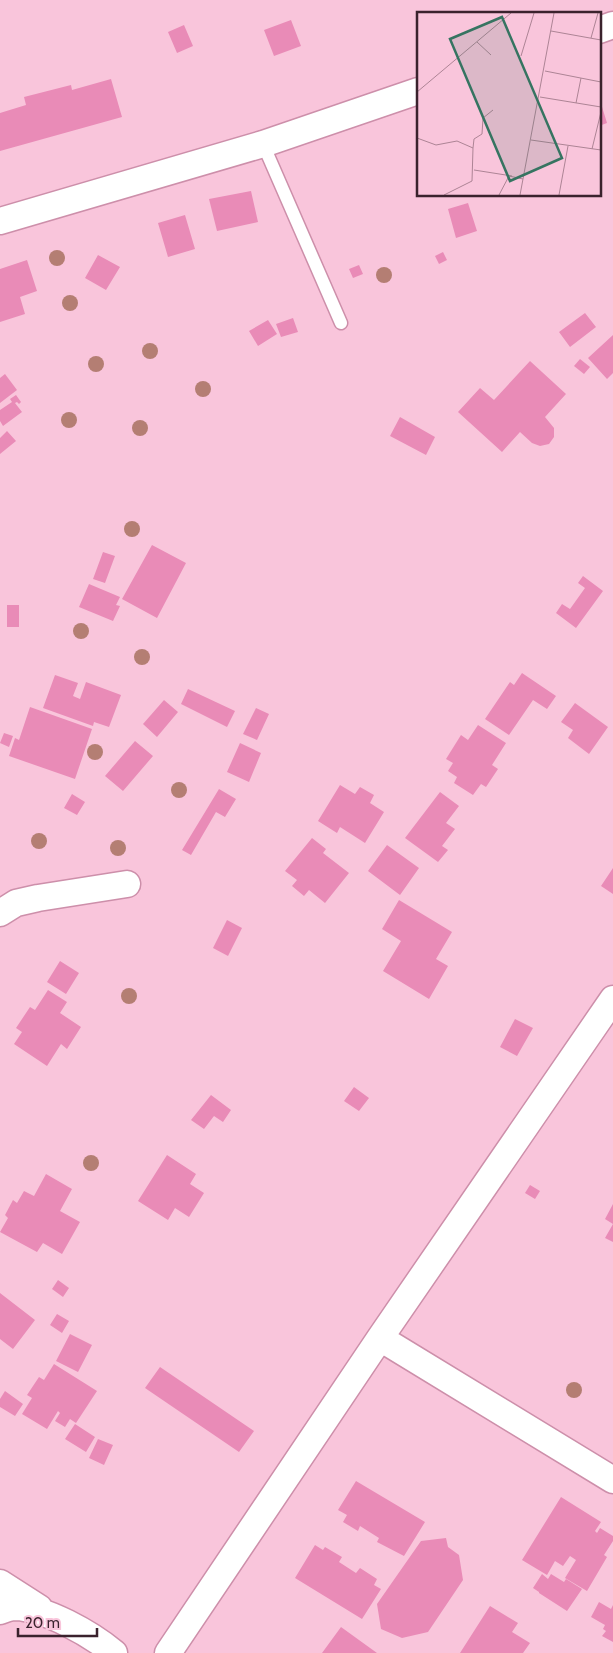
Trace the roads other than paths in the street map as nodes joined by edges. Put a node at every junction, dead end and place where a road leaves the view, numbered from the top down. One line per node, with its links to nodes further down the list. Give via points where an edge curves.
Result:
1 (613, 25): 2 (street)
2 (600, 30)
3 (417, 91): 4 (street)
4 (263, 144): 5 (street); 6 (lane)
5 (0, 222)
6 (341, 323)
7 (127, 884): 8 (street, via 38,898)
8 (0, 913)
9 (613, 999): 10 (street)
10 (380, 1338): 11 (street); 16 (street)
11 (613, 1480)
12 (0, 1583): 14 (street)
13 (0, 1610): 14 (street, via 15,1607)
14 (48, 1613): 15 (street)
15 (114, 1653)
16 (168, 1653)

